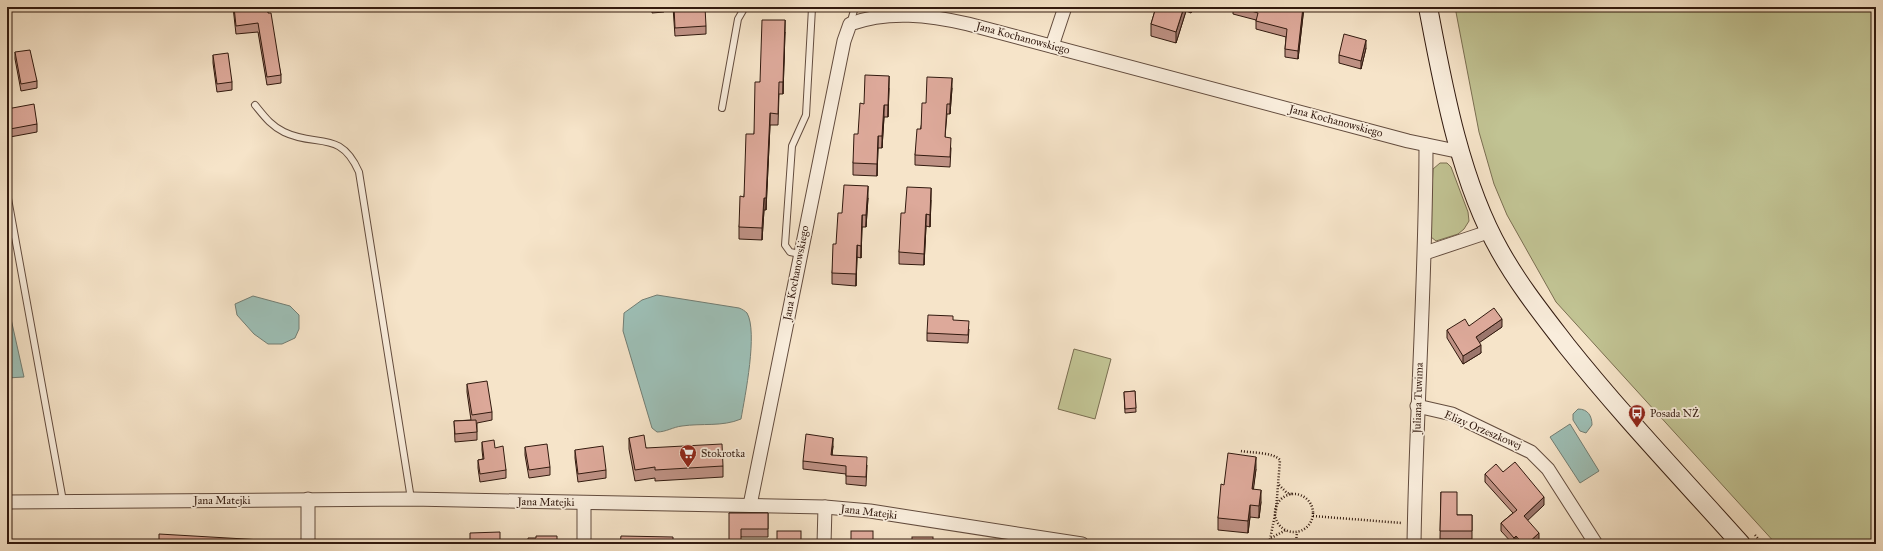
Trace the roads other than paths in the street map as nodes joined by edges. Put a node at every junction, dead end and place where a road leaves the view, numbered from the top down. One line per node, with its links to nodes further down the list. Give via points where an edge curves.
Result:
1 (745, 7): 9 (lane, via 738,19)
2 (783, 7): 15 (lane, via 812,8 806,115 792,146 785,245 790,252)
3 (855, 7): 6 (lane)
4 (1065, 7): 7 (street)
5 (1428, 7): 11 (main road)
6 (850, 24): 7 (street, Jana Kochanowskiego, via 884,16 934,16); 15 (street, Jana Kochanowskiego, via 844,41)
7 (1052, 46): 10 (street, Jana Kochanowskiego)
8 (255, 105): 18 (lane, via 268,122 285,132 301,138 324,140 340,147 352,158 358,172)
9 (722, 108)
10 (1426, 145): 11 (street, Jana Kochanowskiego); 14 (street, Juliana Tuwima)
11 (1460, 152): 13 (main road)
12 (7, 193): 19 (lane)
13 (1490, 231): 14 (street); 24 (main road, via 1524,290 1590,375)
14 (1425, 253): 16 (street, Juliana Tuwima)
15 (800, 254): 22 (street, Jana Kochanowskiego)
16 (1417, 406): 29 (street, Juliana Tuwima); 30 (street, Elizy Orzeszkowej, via 1452,414 1531,452 1548,469)
17 (308, 499): 18 (street, Jana Matejki); 19 (street, Jana Matejki); 25 (street)
18 (411, 499): 21 (street, Jana Matejki)
19 (62, 501): 20 (street, Jana Matejki)
20 (7, 502)
21 (584, 503): 22 (street, Jana Matejki); 26 (street)
22 (750, 505): 23 (street, Jana Matejki)
23 (825, 507): 27 (street); 28 (street, Jana Matejki, via 870,511)
24 (1747, 538)
25 (308, 544)
26 (584, 544)
27 (824, 544)
28 (1082, 544)
29 (1414, 544)
30 (1596, 544)

